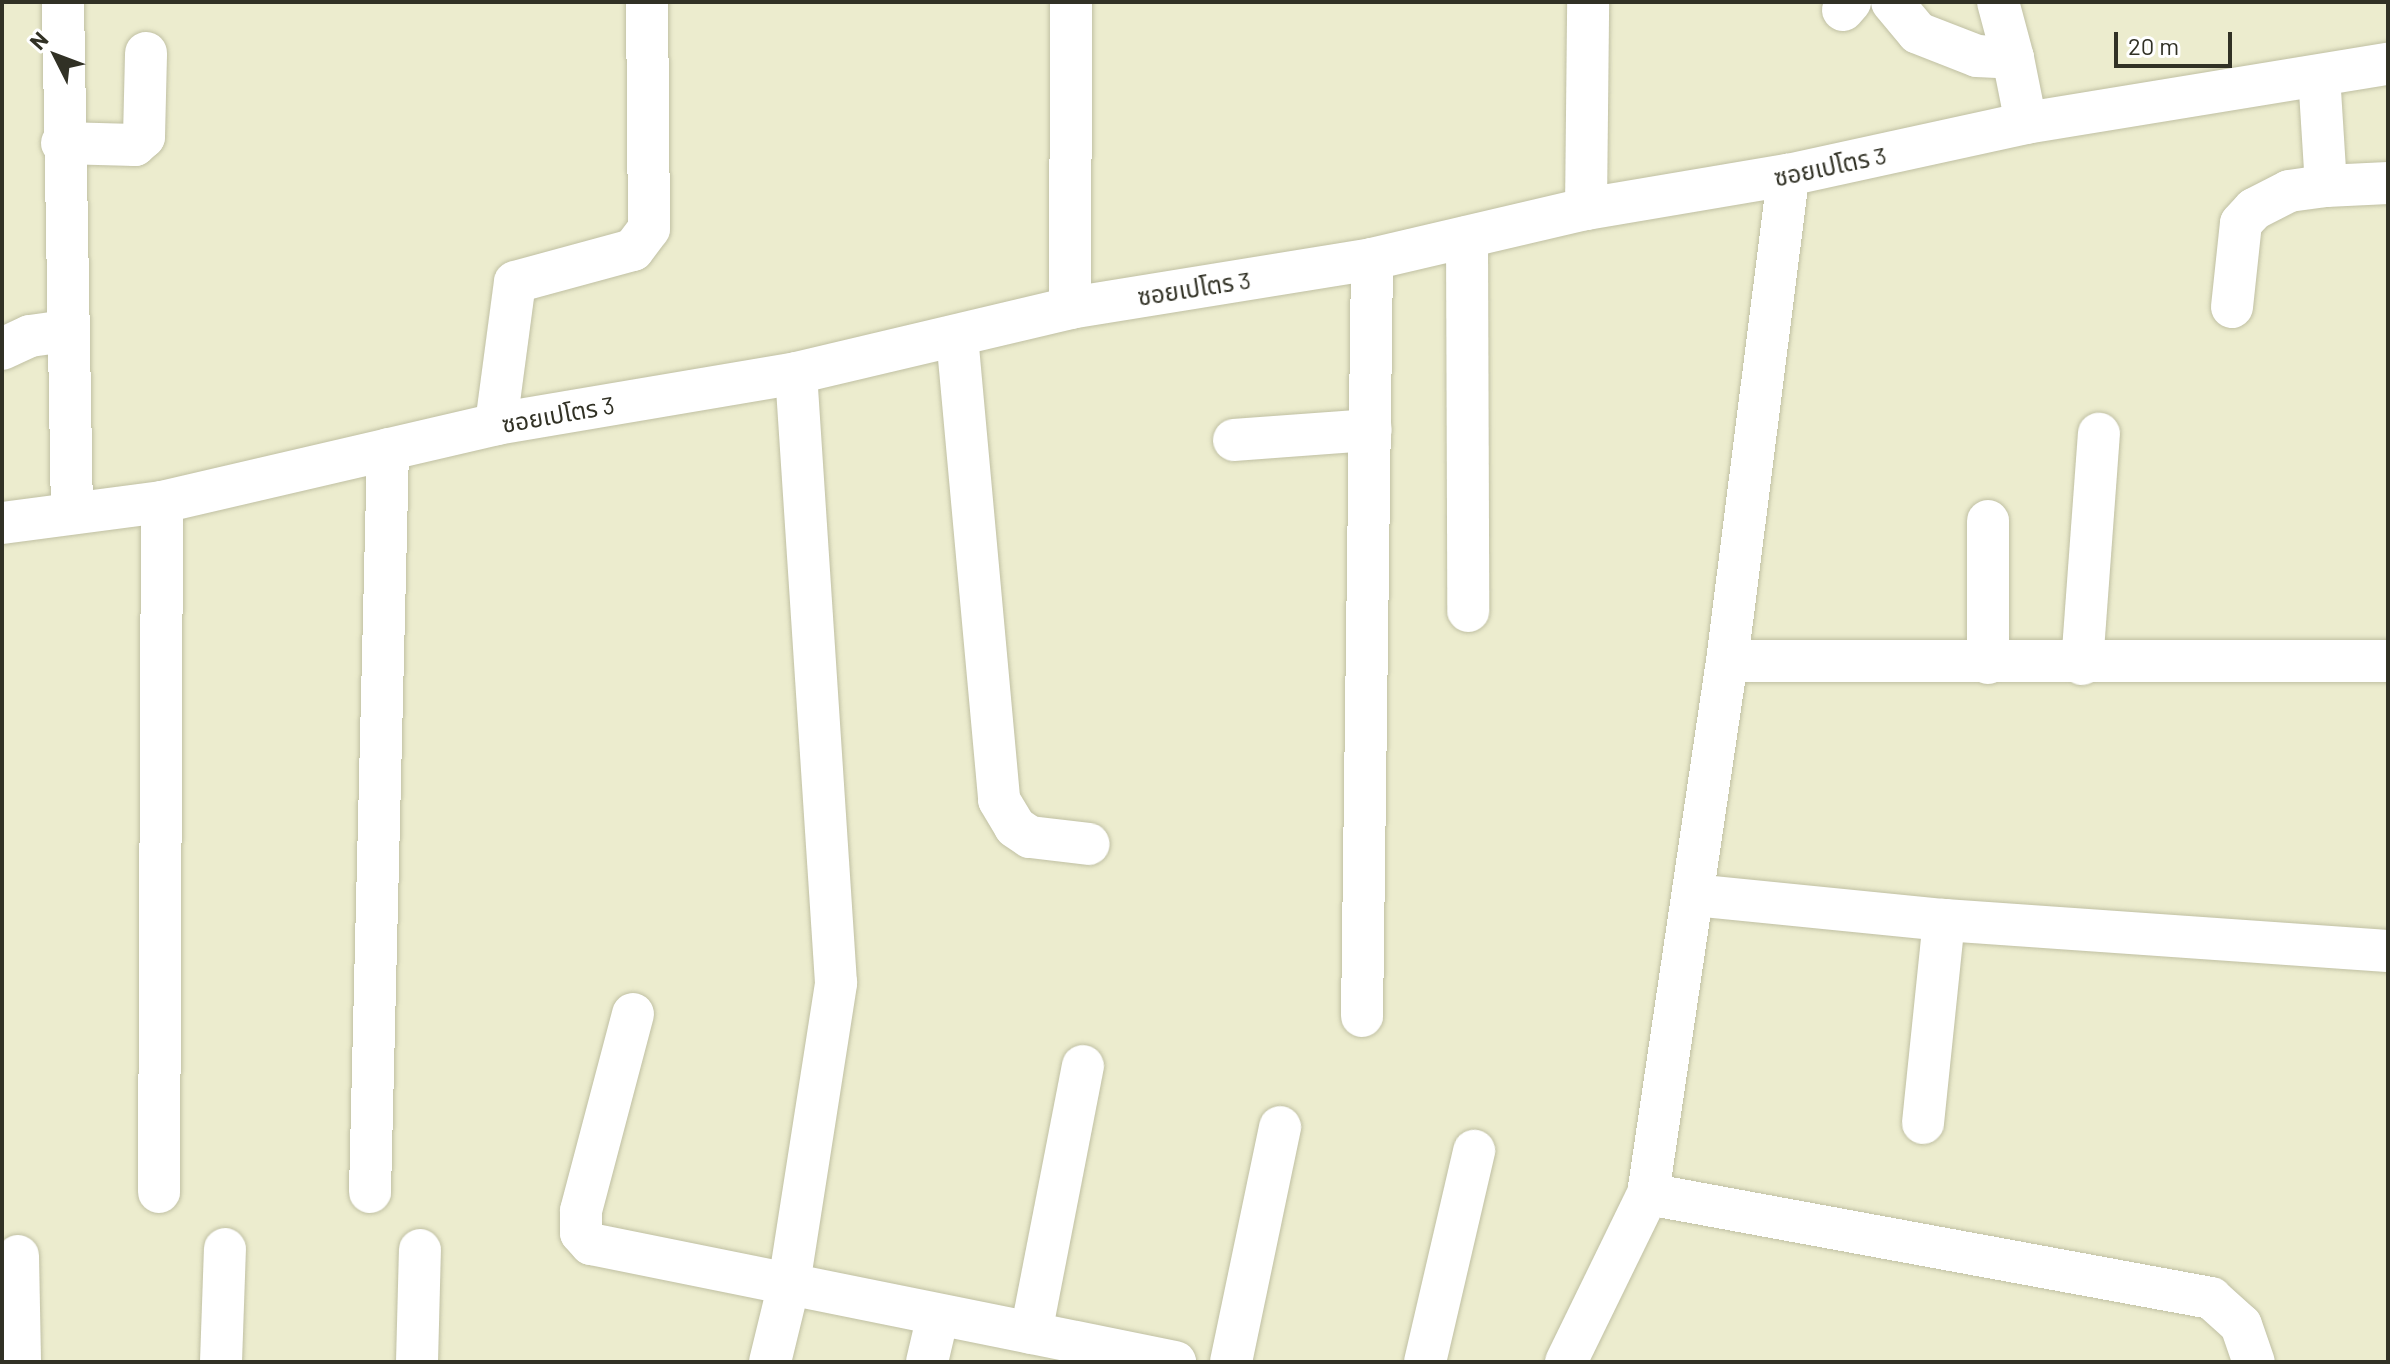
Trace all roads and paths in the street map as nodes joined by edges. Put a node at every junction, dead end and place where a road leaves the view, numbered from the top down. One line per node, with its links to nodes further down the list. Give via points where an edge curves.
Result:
1 (63, 2): 12 (street)
2 (647, 2): 25 (street, via 645,242 633,250 515,282)
3 (1071, 2): 20 (street)
4 (1588, 2): 16 (street)
5 (1892, 2): 8 (street, via 1918,33 1977,56)
6 (1998, 2): 8 (street)
7 (146, 53): 12 (street, via 144,137 135,145)
8 (2013, 58): 11 (street)
9 (2388, 64): 10 (street, ซอยเปโตร 3)
10 (2319, 76): 11 (street, ซอยเปโตร 3); 15 (street)
11 (2026, 123): 13 (street, ซอยเปโตร 3)
12 (62, 143): 21 (street)
13 (1788, 175): 16 (street, ซอยเปโตร 3); 35 (street)
14 (2388, 183): 15 (street)
15 (2326, 186): 19 (street, via 2289,191 2254,209 2241,223)
16 (1586, 209): 17 (street, ซอยเปโตร 3)
17 (1467, 237): 18 (street, ซอยเปโตร 3); 34 (street)
18 (1372, 259): 20 (street, ซอยเปโตร 3); 26 (street)
19 (2232, 307)
20 (1070, 308): 22 (street, ซอยเปโตร 3)
21 (66, 331): 23 (street, via 30,336); 31 (street)
22 (957, 336): 24 (street, ซอยเปโตร 3); 39 (street, via 999,800 1015,827 1030,837)
23 (2, 349)
24 (796, 373): 25 (street, ซอยเปโตร 3); 55 (street, via 836,983)
25 (496, 424): 29 (street, ซอยเปโตร 3)
26 (1371, 430): 28 (street); 44 (street)
27 (2099, 434): 38 (street)
28 (1234, 440)
29 (388, 449): 30 (street, ซอยเปโตร 3); 50 (street)
30 (162, 502): 31 (street, ซอยเปโตร 3); 49 (street)
31 (72, 512): 33 (street, ซอยเปโตร 3)
32 (1988, 521): 37 (street)
33 (2, 523)
34 (1468, 611)
35 (1727, 661): 37 (street); 40 (street)
36 (2388, 661): 38 (street)
37 (1988, 663): 38 (street)
38 (2082, 664)
39 (1089, 844)
40 (1693, 895): 41 (street); 51 (street)
41 (1944, 920): 42 (street); 46 (street)
42 (2388, 951)
43 (633, 1014): 55 (street, via 581,1211 581,1233 591,1244)
44 (1362, 1016)
45 (1083, 1066): 57 (street)
46 (1923, 1123)
47 (1280, 1127): 64 (street)
48 (1474, 1151): 65 (street)
49 (159, 1192)
50 (370, 1192)
51 (1648, 1194): 66 (street); 67 (street, via 2211,1298 2241,1325)
52 (225, 1249): 59 (street)
53 (420, 1250): 60 (street)
54 (18, 1256): 58 (street)
55 (789, 1284): 56 (street); 61 (street)
56 (938, 1315): 57 (street); 62 (street)
57 (1031, 1333): 63 (street)
58 (20, 1362)
59 (221, 1362)
60 (417, 1362)
61 (770, 1362)
62 (927, 1362)
63 (1175, 1362)
64 (1231, 1362)
65 (1425, 1362)
66 (1566, 1362)
67 (2254, 1362)

